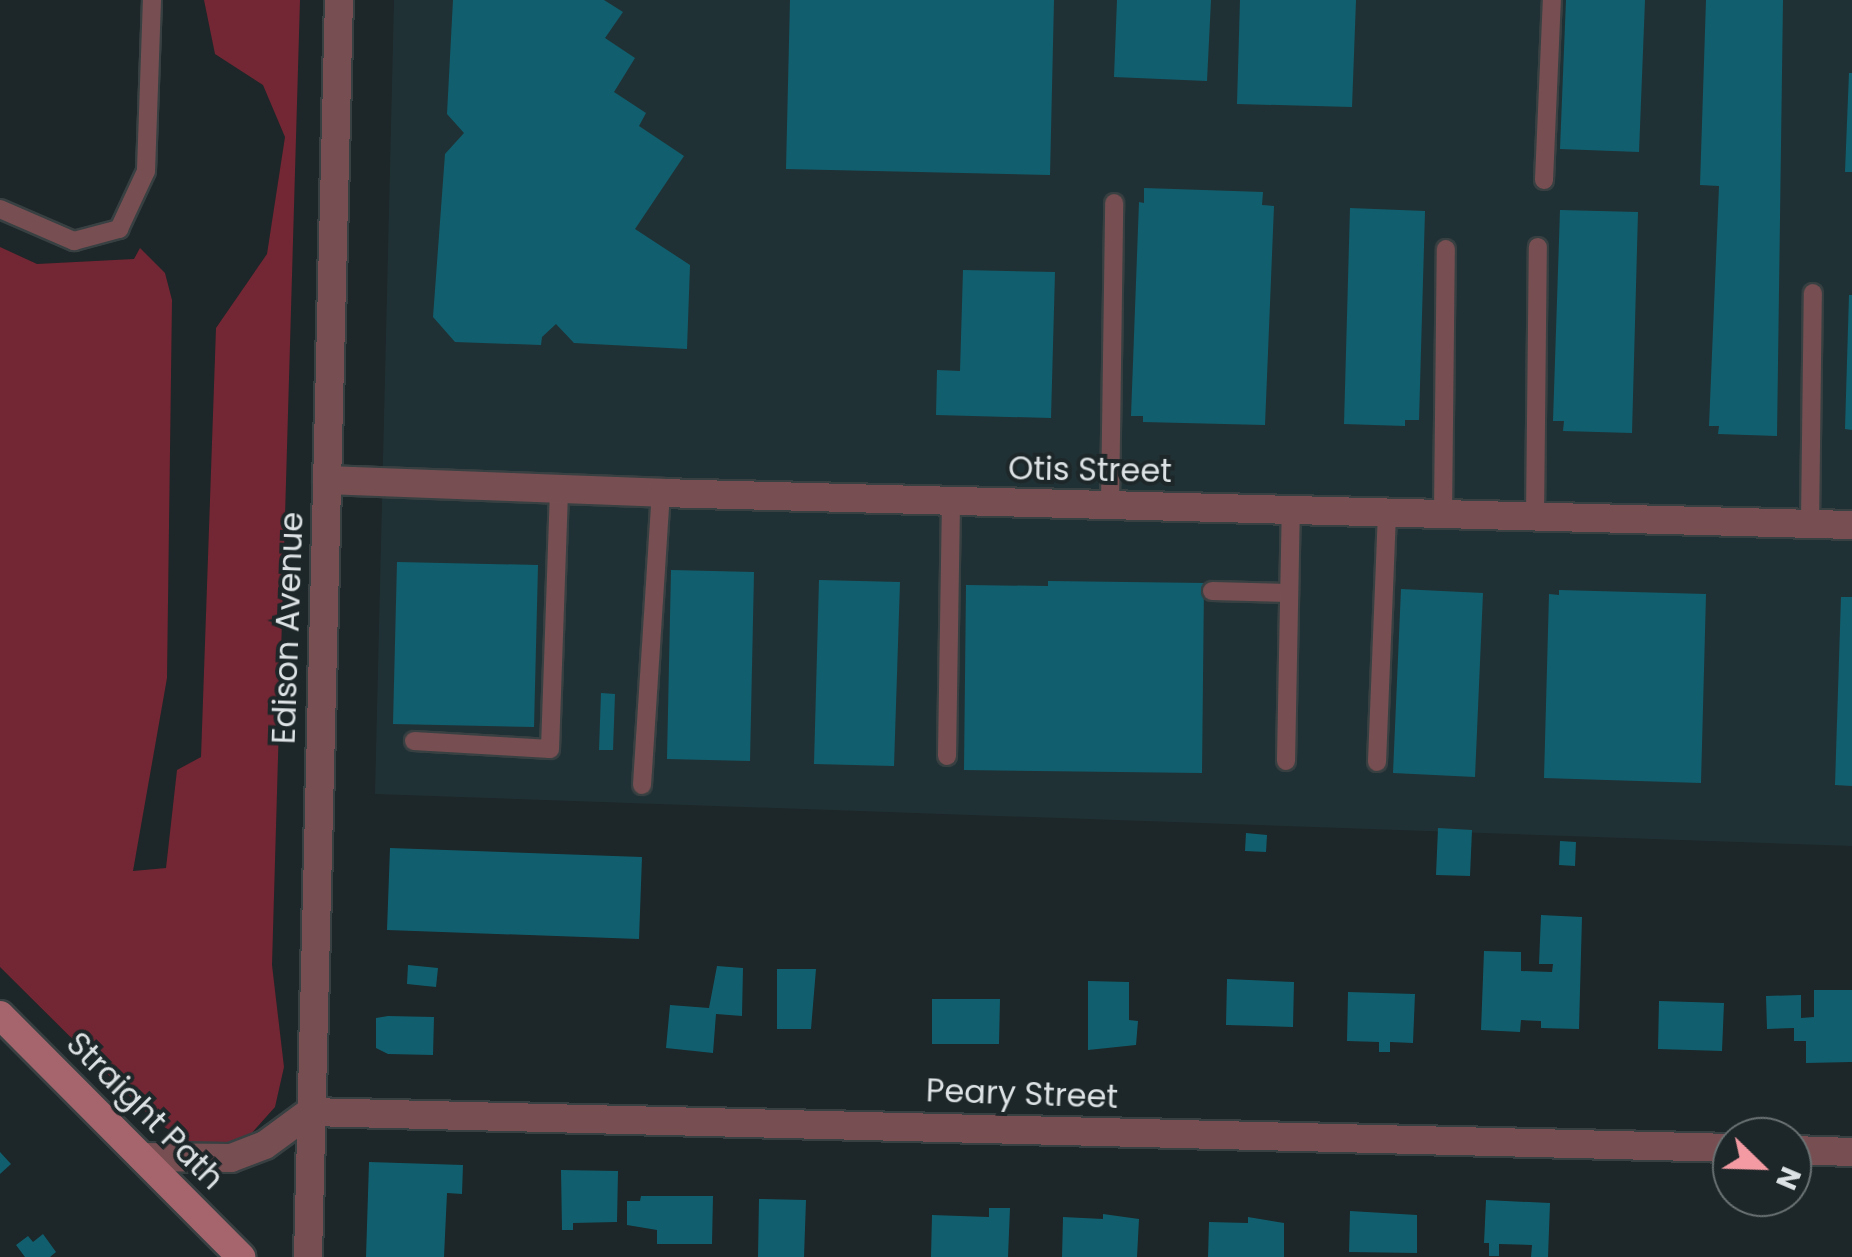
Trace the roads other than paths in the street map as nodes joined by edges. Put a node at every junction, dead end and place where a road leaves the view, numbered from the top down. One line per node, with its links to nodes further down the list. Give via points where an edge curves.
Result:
1 (152, 0): 6 (lane, via 146,171 119,229 74,242)
2 (339, 0): 10 (street, Edison Avenue)
3 (1552, 0): 4 (lane)
4 (1544, 180)
5 (1114, 203): 14 (lane)
6 (0, 210)
7 (1538, 247): 18 (lane)
8 (1446, 249): 17 (lane)
9 (1813, 293): 19 (lane)
10 (327, 480): 11 (street, Otis Street); 29 (street, Edison Avenue)
11 (559, 490): 12 (street, Otis Street); 23 (lane, via 550,749)
12 (661, 493): 13 (street, Otis Street); 27 (lane)
13 (951, 502): 14 (street, Otis Street); 24 (lane)
14 (1110, 505): 15 (street, Otis Street)
15 (1291, 509): 16 (street, Otis Street); 22 (lane)
16 (1387, 513): 17 (street, Otis Street); 26 (lane)
17 (1443, 515): 18 (street, Otis Street)
18 (1536, 518): 19 (street, Otis Street)
19 (1810, 524): 20 (street, Otis Street)
20 (1852, 525)
21 (1212, 591): 22 (lane)
22 (1290, 594): 25 (lane)
23 (414, 742)
24 (947, 756)
25 (1286, 761)
26 (1377, 762)
27 (642, 785)
28 (0, 1015): 33 (main road, Straight Path)
29 (310, 1112): 30 (street, Peary Street); 33 (street, via 265,1146 230,1158); 35 (street, Edison Avenue)
30 (1712, 1147)
31 (1812, 1151): 32 (street)
32 (1852, 1152)
33 (142, 1157): 34 (main road, Straight Path)
34 (241, 1257)
35 (308, 1257)

